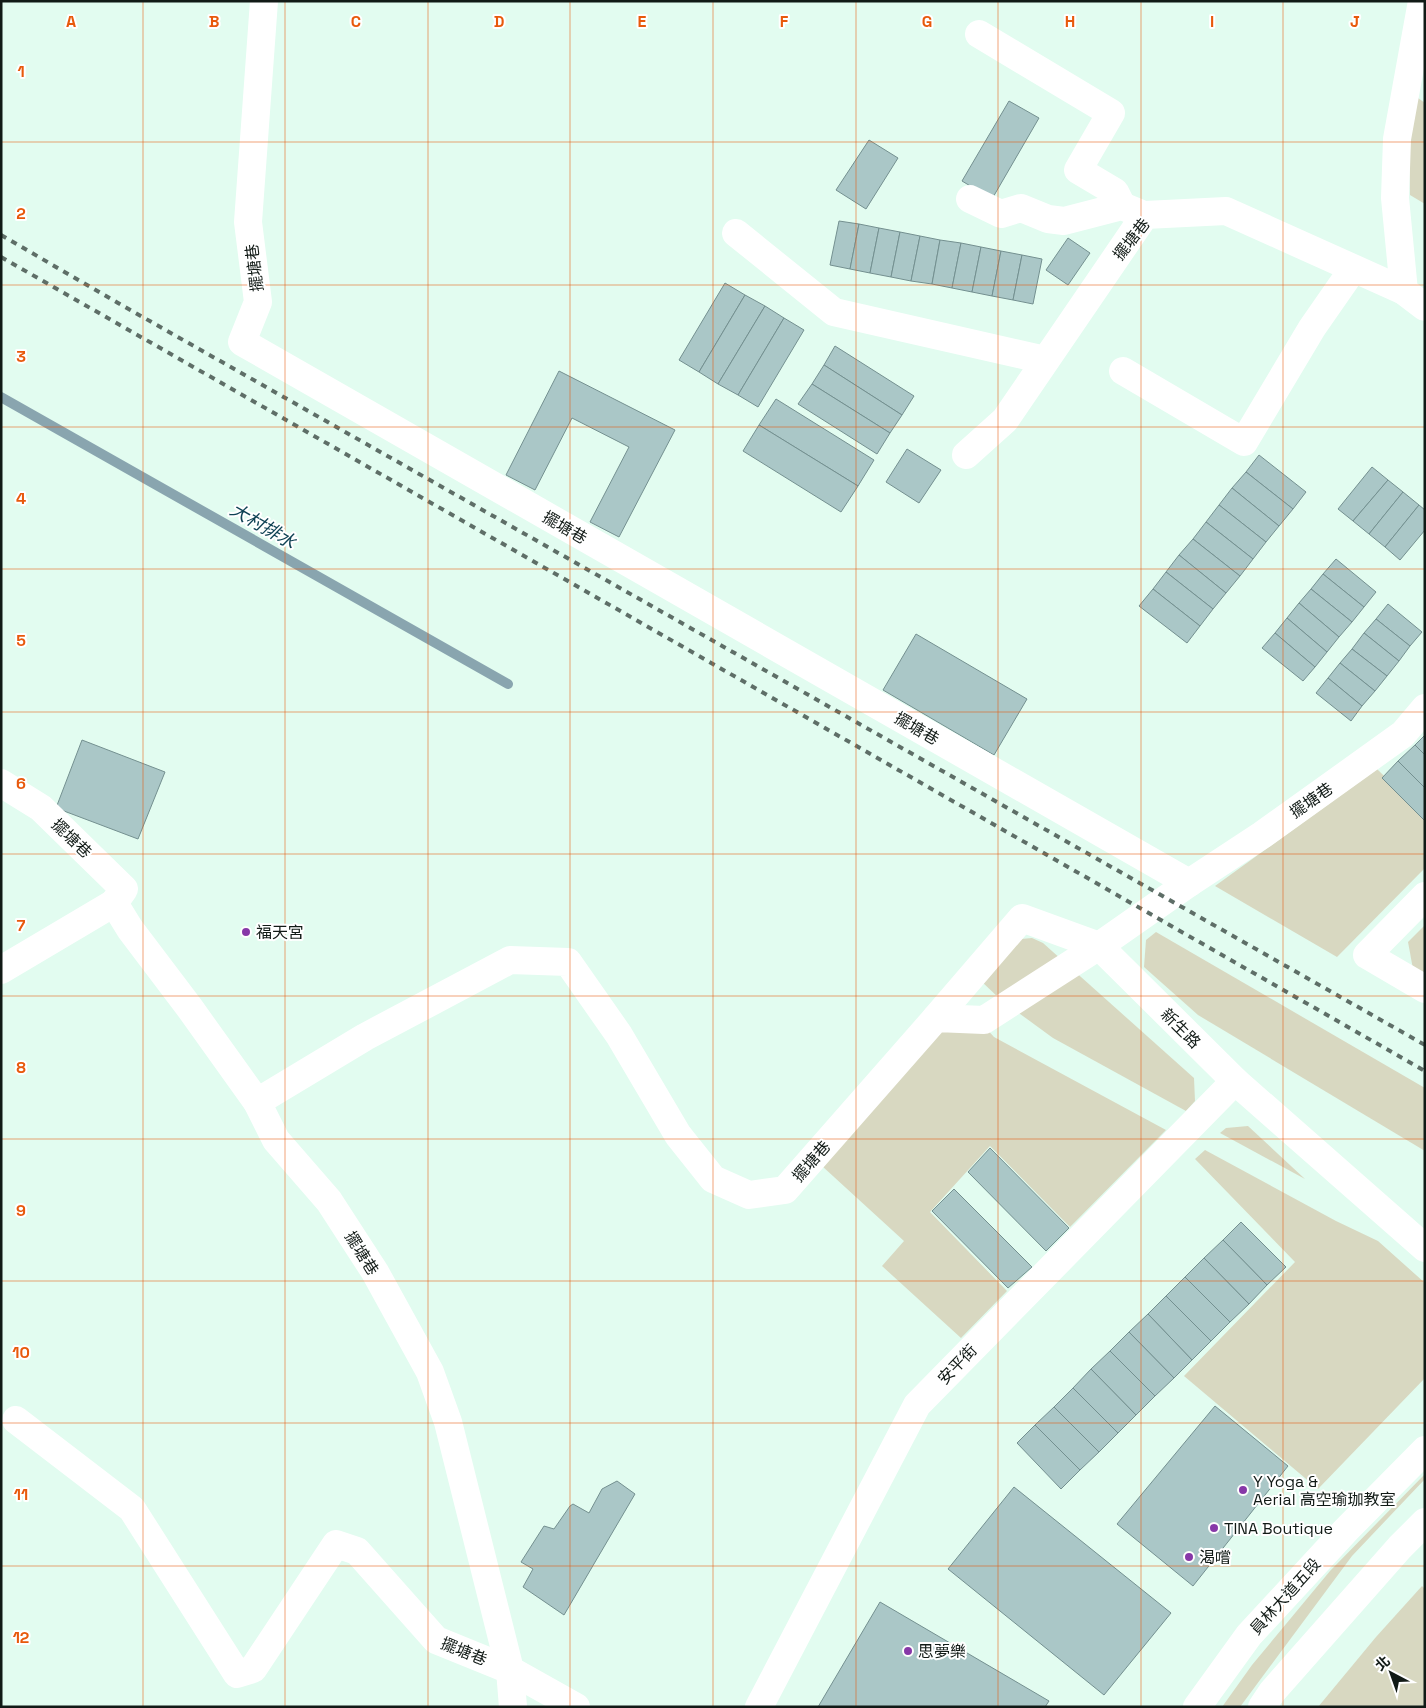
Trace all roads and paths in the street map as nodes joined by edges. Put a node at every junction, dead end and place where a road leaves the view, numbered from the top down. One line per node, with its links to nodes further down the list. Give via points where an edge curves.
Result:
1 (264, 1): 14 (street, 擺塘巷, via 248,222 258,302 242,342)
2 (1422, 1): 8 (street, via 1397,139 1395,198)
3 (979, 34): 5 (street, via 1111,113 1078,170 1115,192)
4 (970, 199): 5 (street, via 1001,214 1020,208 1048,219 1064,221)
5 (1134, 211): 7 (street, 擺塘巷, via 1226,212); 9 (street, 擺塘巷)
6 (736, 233): 9 (street, via 834,312)
7 (1353, 269): 8 (street, 擺塘巷); 10 (street, via 1312,328 1244,442)
8 (1414, 299)
9 (1045, 360): 11 (street, 擺塘巷, via 1004,420)
10 (1123, 371)
11 (966, 455)
12 (1425, 708): 14 (street, 擺塘巷, via 1403,734 1262,835)
13 (1, 783): 16 (street, 擺塘巷, via 42,808 124,888)
14 (1188, 882): 17 (street, 擺塘巷)
15 (1425, 896): 19 (street, via 1366,955)
16 (114, 903): 18 (street); 22 (street, 擺塘巷, via 130,930)
17 (1099, 946): 20 (street, 擺塘巷, via 984,1020); 20 (street, 新生路, via 1022,918); 21 (street, 新生路)
18 (1, 970)
19 (1425, 989)
20 (936, 1018): 22 (street, 擺塘巷, via 786,1190 749,1195 713,1180 678,1135 619,1035 568,962 510,960 365,1037)
21 (1235, 1081): 23 (street, 新生路); 30 (street, 安平街, via 917,1405)
22 (257, 1102): 27 (street, 擺塘巷, via 276,1140 329,1201 370,1264 430,1372 448,1422)
23 (1425, 1248)
24 (16, 1420): 27 (street, 擺塘巷, via 132,1509 236,1674 253,1669 336,1544 357,1551 436,1640)
25 (1425, 1450): 31 (street, 員林大道五段, via 1249,1635)
26 (1425, 1522): 32 (street)
27 (510, 1670): 28 (street); 29 (street)
28 (514, 1707)
29 (576, 1707)
30 (759, 1707)
31 (1197, 1707)
32 (1262, 1707)

